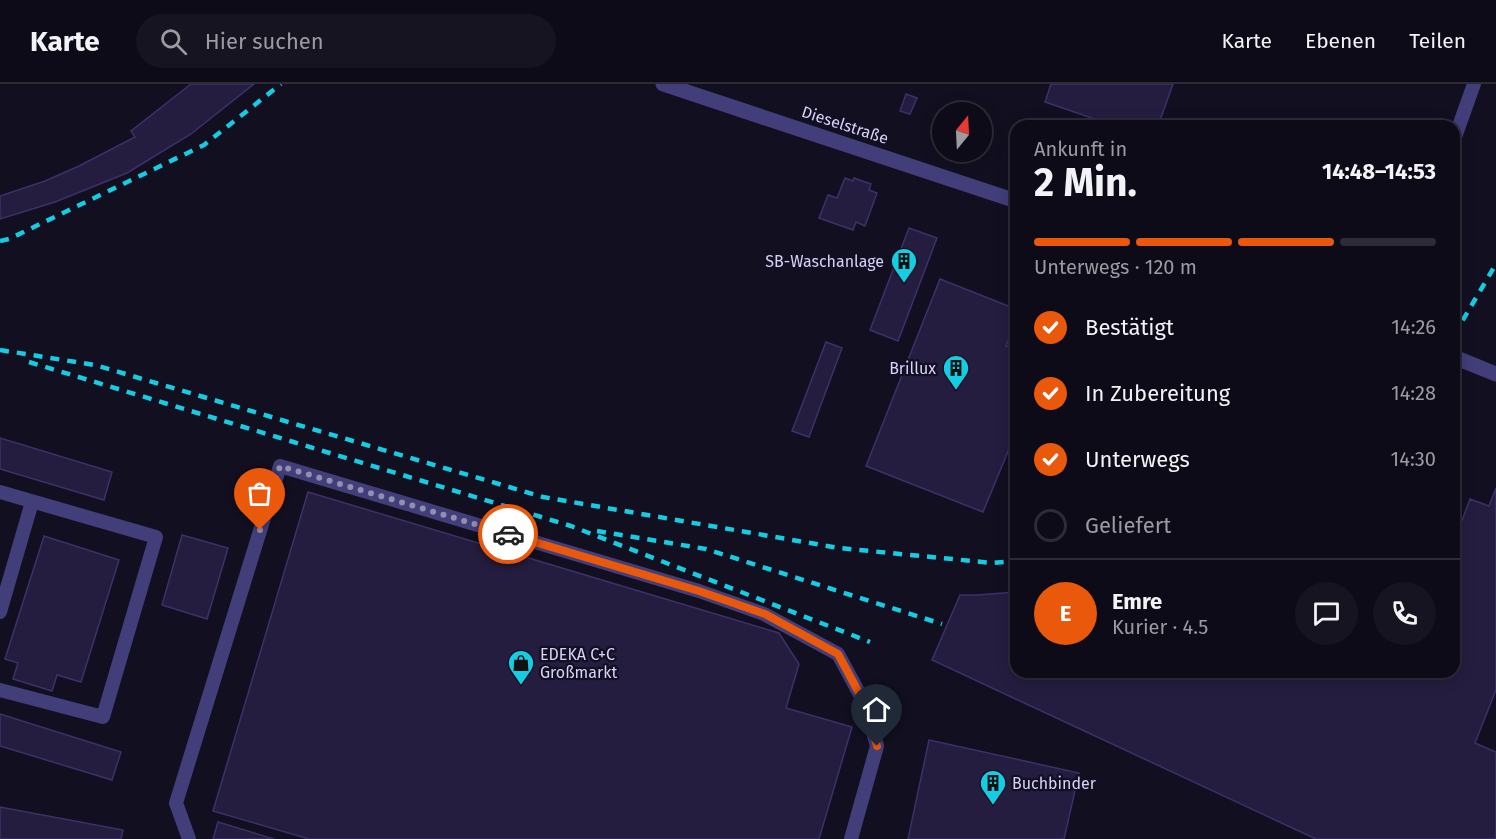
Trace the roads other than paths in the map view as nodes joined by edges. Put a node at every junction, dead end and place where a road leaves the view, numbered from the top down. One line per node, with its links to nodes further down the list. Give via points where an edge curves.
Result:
1 (663, 84): 4 (street, Dieselstraße)
2 (1474, 84): 3 (lane)
3 (1460, 123)
4 (1010, 199)
5 (1460, 359): 6 (street)
6 (1496, 374)
7 (0, 492): 8 (lane)
8 (32, 502): 9 (lane); 10 (lane, via 156,537 103,717)
9 (0, 612)
10 (0, 690)
11 (189, 838): 12 (lane, via 176,803 280,466 699,591 765,614 838,654 865,704 877,746)
12 (851, 839)

